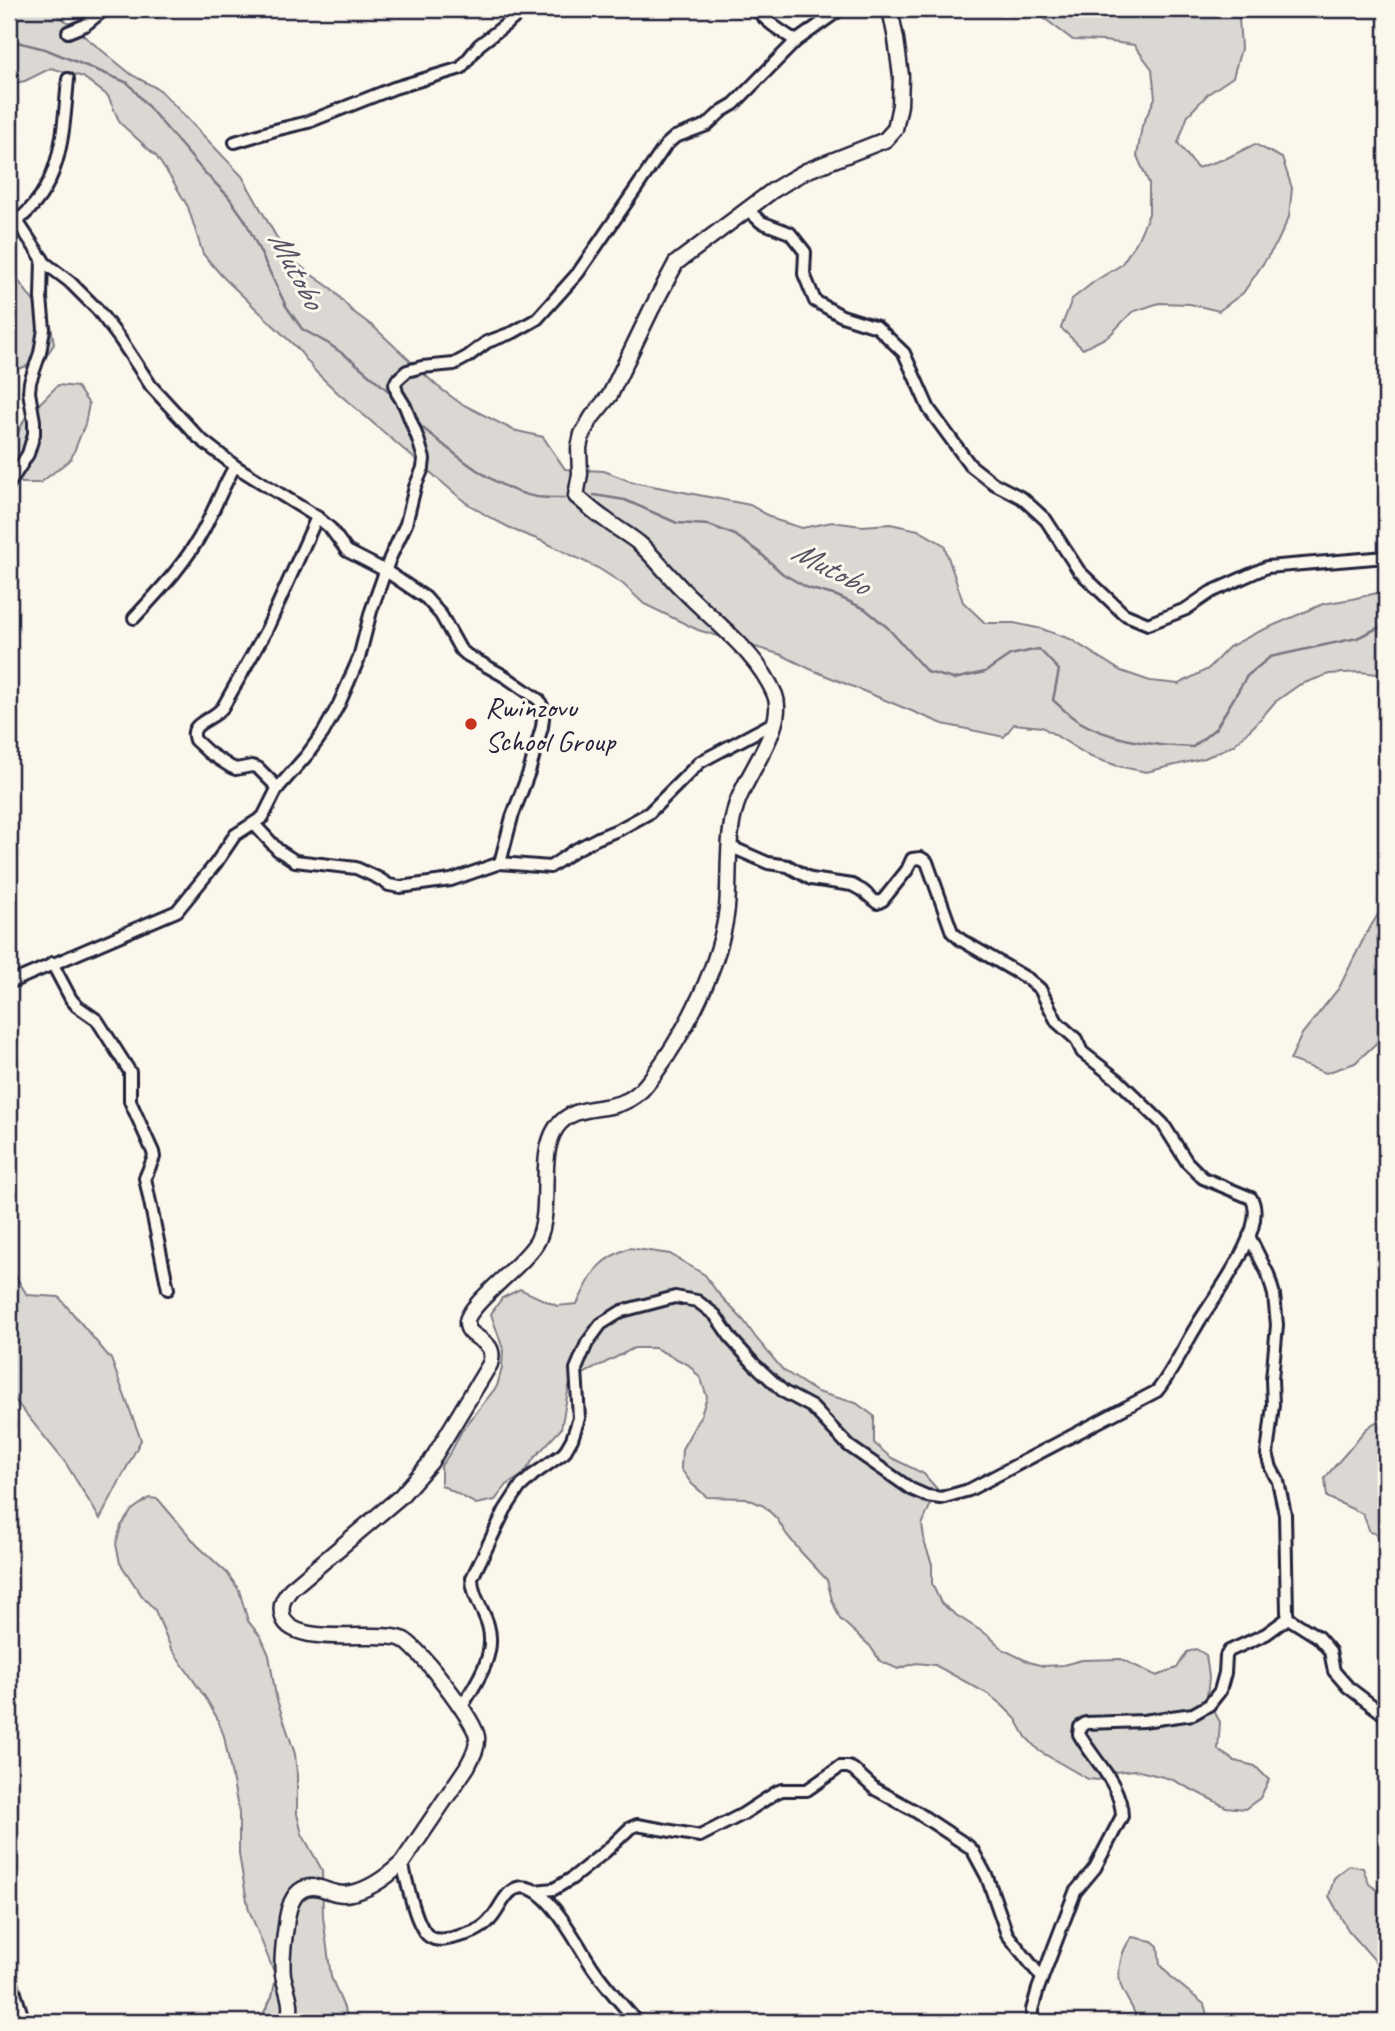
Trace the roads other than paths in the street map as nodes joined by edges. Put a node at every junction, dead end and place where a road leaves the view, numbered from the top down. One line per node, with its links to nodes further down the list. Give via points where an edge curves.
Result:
1 (105, 9): 6 (street)
2 (520, 9): 9 (street, via 479,45 461,68 308,122)
3 (756, 9): 7 (street)
4 (841, 9): 7 (street)
5 (890, 9): 11 (main road, via 901,76 898,117 890,136 806,171)
6 (68, 32)
7 (796, 40): 18 (street, via 713,121 666,145 578,273 537,319 486,342 454,364 407,371 397,380 397,393 413,423 424,468)
8 (68, 79): 12 (street, via 58,158 43,195)
9 (235, 142)
10 (9, 209): 12 (street)
11 (748, 210): 17 (street, via 761,222 790,233 805,252 804,274 815,301 877,327 904,353 929,410 970,465 1022,498 1045,520 1079,571 1124,614 1149,624 1267,567); 20 (main road, via 672,270 610,394 582,434 576,496 641,545 729,634 764,675 775,696)
12 (17, 221): 13 (street)
13 (42, 258): 14 (street, via 97,309 175,413); 15 (street, via 44,329 29,392 34,433 28,454)
14 (235, 466): 16 (street); 19 (street, via 190,552)
15 (9, 484)
16 (317, 517): 18 (street, via 346,551); 21 (street, via 267,629 223,706 193,730 195,740 223,763 236,769 258,768)
17 (1386, 557)
18 (386, 571): 21 (street, via 359,658 339,704 323,733); 24 (street, via 426,598 467,655 531,693 544,710)
19 (134, 618)
20 (775, 722): 23 (main road, via 736,805); 24 (street, via 700,762 649,813 550,867)
21 (278, 788): 22 (street, via 263,817)
22 (254, 824): 24 (street, via 295,861 356,868 400,887 451,880); 25 (street, via 235,835 177,911)
23 (729, 846): 27 (street, via 811,879 852,885 877,903 912,859 927,862 952,932 1040,989 1057,1023 1076,1039 1082,1052 1163,1124 1203,1178 1251,1198 1256,1205 1255,1218); 30 (main road, via 722,938 686,1026 643,1090 629,1100 577,1112 558,1126 549,1144 539,1239 469,1315 468,1328 492,1352 490,1364 416,1480 291,1589 282,1604 287,1624 308,1633 404,1639)
24 (500, 863)
25 (52, 963): 26 (street); 28 (street, via 71,999 97,1020 130,1072 130,1101 154,1157 145,1178)
26 (9, 983)
27 (1248, 1236): 29 (street, via 1274,1295 1277,1325 1267,1454 1284,1514); 30 (street, via 1231,1275 1157,1391 969,1490 941,1498 911,1489 849,1446 812,1407 785,1392 754,1364 698,1301 675,1297 622,1311 601,1324 576,1369 579,1418 572,1439 564,1453 520,1487 472,1578 491,1647)
28 (168, 1289)
29 (1288, 1618): 31 (street, via 1318,1637 1330,1651 1334,1671); 35 (street, via 1229,1651 1220,1691 1194,1714 1080,1727 1086,1748 1112,1781 1122,1816 1095,1868 1075,1892)
30 (461, 1708): 32 (main road, via 476,1733 475,1753)
31 (1386, 1716)
32 (402, 1863): 33 (street, via 418,1919 425,1933 437,1940 478,1930 491,1921 509,1892 519,1887); 38 (main road, via 349,1894 307,1887 295,1895 286,1921 283,1964 291,2006)
33 (535, 1891): 35 (street, via 554,1889 571,1879 637,1825 700,1836 777,1792 807,1790 840,1767 848,1767 973,1851 1007,1934); 39 (street, via 572,1932 593,1968)
34 (9, 1974): 37 (street)
35 (1042, 1978): 40 (street)
36 (9, 2010): 37 (main road)
37 (25, 2022)
38 (287, 2022)
39 (636, 2022)
40 (1032, 2022)

